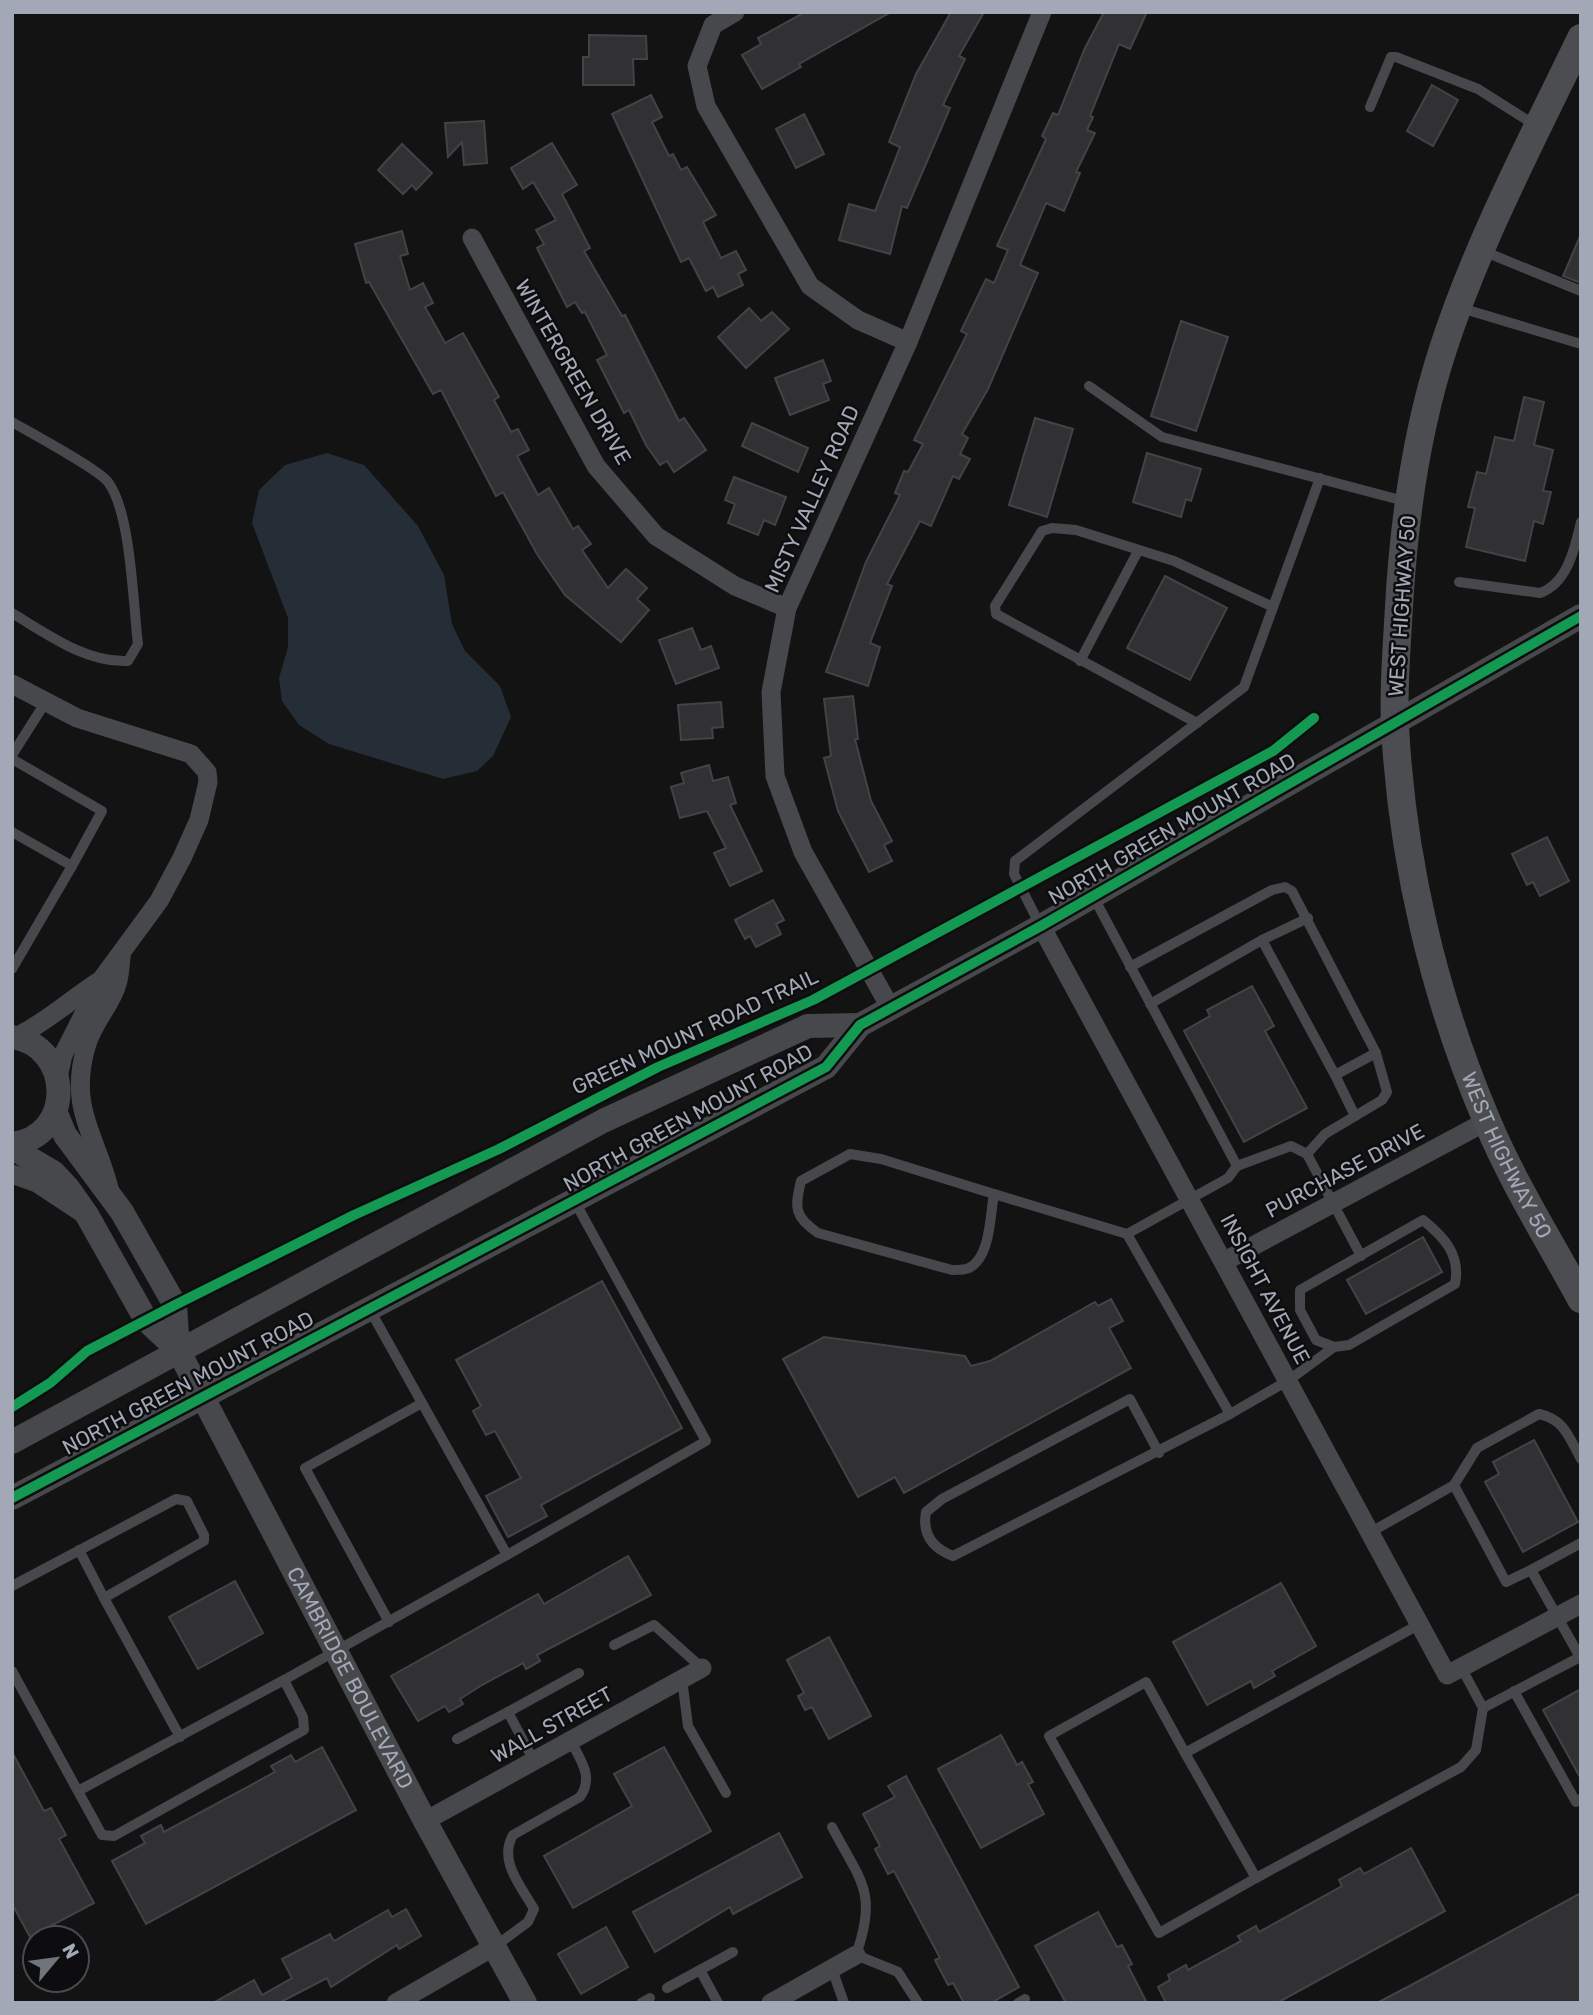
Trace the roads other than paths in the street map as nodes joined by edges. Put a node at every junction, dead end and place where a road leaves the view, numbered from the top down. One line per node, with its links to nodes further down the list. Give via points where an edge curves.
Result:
1 (735, 12): 10 (street, via 713,25 697,65 706,106 810,286 858,320)
2 (1042, 12): 10 (street, MISTY VALLEY ROAD)
3 (1581, 38): 5 (main road, WEST HIGHWAY 50)
4 (1370, 107): 5 (lane, via 1391,57 1396,57 1478,89)
5 (1538, 127): 7 (main road, WEST HIGHWAY 50)
6 (472, 238): 20 (street, WINTERGREEN DRIVE, via 596,466 656,536 735,586)
7 (1479, 250): 8 (lane); 9 (main road, WEST HIGHWAY 50)
8 (1581, 292)
9 (1457, 307): 11 (lane); 15 (main road, WEST HIGHWAY 50, via 1418,444)
10 (908, 342): 20 (street, MISTY VALLEY ROAD)
11 (1581, 344)
12 (1089, 386): 14 (lane, via 1162,437)
13 (12, 422): 21 (lane, via 107,480 124,524 138,644 128,662 107,662)
14 (1320, 478): 15 (lane); 19 (lane)
15 (1409, 502): 27 (main road, WEST HIGHWAY 50, via 1403,538)
16 (1581, 522): 18 (lane, via 1568,565 1552,589 1540,593)
17 (1138, 551): 19 (lane, via 1174,561); 23 (lane); 23 (lane, via 1076,530 1047,529 995,606 1004,621)
18 (1459, 582)
19 (1273, 607): 26 (lane, via 1244,687)
20 (787, 608): 40 (street, MISTY VALLEY ROAD, via 771,692 775,776 803,852)
21 (12, 613)
22 (1581, 616): 27 (street, NORTH GREEN MOUNT ROAD)
23 (1080, 661): 26 (lane)
24 (12, 684): 25 (street)
25 (45, 703): 28 (lane); 35 (street, via 112,731 191,754 206,772 207,796 182,858)
26 (1197, 723): 33 (lane, via 1015,861 1014,874)
27 (1395, 723): 31 (street, NORTH GREEN MOUNT ROAD); 48 (main road, WEST HIGHWAY 50, via 1408,852 1423,925 1448,1014)
28 (12, 757): 30 (lane, via 102,811)
29 (12, 832): 30 (lane)
30 (72, 866): 37 (lane)
31 (1093, 896): 33 (street, NORTH GREEN MOUNT ROAD); 36 (lane)
32 (1308, 918): 34 (lane); 36 (lane, via 1285,887 1272,890); 43 (lane)
33 (1041, 926): 40 (street, NORTH GREEN MOUNT ROAD); 55 (street, INSIGHT AVENUE)
34 (1262, 940): 39 (lane); 44 (lane)
35 (122, 954): 38 (street); 53 (street, via 117,986 86,1046 80,1095 83,1121 105,1167)
36 (1130, 967): 39 (lane)
37 (12, 969)
38 (101, 980): 42 (street, via 48,1019); 45 (street)
39 (1150, 1004): 51 (lane)
40 (890, 1007): 41 (street, NORTH GREEN MOUNT ROAD)
41 (860, 1025): 56 (street, NORTH GREEN MOUNT ROAD, via 826,1067); 65 (street, NORTH GREEN MOUNT ROAD, via 808,1026 657,1095)
42 (14, 1037): 45 (street, via 38,1047)
43 (1376, 1054): 44 (lane); 47 (lane, via 1387,1092)
44 (1335, 1075): 47 (lane)
45 (58, 1077): 46 (street)
46 (56, 1113): 49 (street, via 41,1132); 53 (street, via 65,1135)
47 (1355, 1116): 50 (lane, via 1325,1134)
48 (1487, 1121): 57 (street, PURCHASE DRIVE); 62 (main road, WEST HIGHWAY 50)
49 (12, 1146): 58 (street, via 53,1172)
50 (1307, 1154): 51 (lane, via 1291,1146); 57 (lane)
51 (1237, 1166): 55 (lane, via 1228,1178)
52 (12, 1174): 58 (street, via 37,1183)
53 (111, 1194): 65 (street, via 175,1305)
54 (994, 1194): 54 (lane, via 850,1154 801,1181 796,1205 801,1221 818,1233 952,1270 968,1269 984,1250); 59 (lane)
55 (1191, 1199): 59 (lane); 61 (street, INSIGHT AVENUE)
56 (575, 1202): 63 (street, NORTH GREEN MOUNT ROAD); 78 (lane, via 706,1441)
57 (1333, 1204): 60 (lane); 61 (street, PURCHASE DRIVE)
58 (87, 1214): 65 (street, via 146,1320)
59 (1127, 1234): 69 (lane)
60 (1361, 1256): 64 (lane, via 1300,1290 1300,1310 1316,1340); 64 (lane, via 1423,1220 1449,1246 1457,1274 1455,1284 1349,1345)
61 (1225, 1261): 66 (street, INSIGHT AVENUE)
62 (1581, 1299)
63 (369, 1309): 67 (street, NORTH GREEN MOUNT ROAD); 68 (lane)
64 (1334, 1347): 66 (lane)
65 (178, 1350): 67 (street, CAMBRIDGE BOULEVARD); 70 (street, NORTH GREEN MOUNT ROAD)
66 (1289, 1380): 69 (lane); 75 (street, INSIGHT AVENUE)
67 (202, 1396): 74 (street, NORTH GREEN MOUNT ROAD); 87 (street, CAMBRIDGE BOULEVARD)
68 (422, 1404): 78 (lane); 84 (lane, via 306,1468)
69 (1230, 1414): 71 (lane)
70 (12, 1442)
71 (1159, 1453): 71 (lane, via 953,1556 931,1543 924,1523 926,1511 942,1499 1130,1399)
72 (1581, 1459): 73 (lane, via 1563,1425 1554,1417 1539,1414 1477,1448)
73 (1454, 1485): 75 (lane); 79 (lane, via 1506,1582)
74 (12, 1498)
75 (1371, 1532): 85 (street, INSIGHT AVENUE)
76 (1581, 1543): 79 (lane)
77 (79, 1550): 80 (lane); 81 (lane); 81 (lane, via 176,1499 187,1501 204,1541)
78 (507, 1555): 84 (lane)
79 (1531, 1570): 83 (lane)
80 (12, 1586)
81 (104, 1598): 98 (lane)
82 (1581, 1604): 83 (street)
83 (1556, 1618): 88 (lane); 91 (street)
84 (389, 1622): 87 (lane)
85 (1420, 1624): 91 (street, INSIGHT AVENUE); 101 (lane)
86 (614, 1645): 89 (lane, via 654,1625)
87 (336, 1652): 94 (lane); 106 (street, CAMBRIDGE BOULEVARD)
88 (1580, 1656): 95 (lane)
89 (702, 1668): 93 (street, WALL STREET)
90 (12, 1671): 103 (lane)
91 (1454, 1671): 96 (lane)
92 (579, 1673): 97 (lane)
93 (682, 1679): 100 (street, WALL STREET); 104 (lane, via 688,1726)
94 (284, 1680): 98 (lane); 103 (lane, via 303,1717 304,1730 114,1836 102,1835)
95 (1514, 1691): 96 (lane); 105 (lane, via 1576,1802)
96 (1483, 1708): 108 (lane, via 1476,1750 1461,1767)
97 (508, 1712): 99 (lane); 102 (lane)
98 (180, 1737): 103 (lane)
99 (457, 1739)
100 (571, 1741): 102 (street, WALL STREET); 109 (lane, via 588,1775 587,1787 580,1797 513,1835 506,1846 507,1861 534,1909 528,1922)
101 (1185, 1753): 108 (lane); 108 (lane, via 1146,1682 1049,1736 1159,1933)
102 (534, 1761): 106 (street, WALL STREET)
103 (78, 1791)
104 (726, 1793)
105 (1581, 1799)
106 (425, 1821): 109 (street, CAMBRIDGE BOULEVARD)
107 (832, 1827): 111 (lane, via 866,1890 867,1924)
108 (1256, 1878)
109 (493, 1947): 115 (street); 116 (street, CAMBRIDGE BOULEVARD)
110 (733, 1952): 113 (lane)
111 (856, 1955): 112 (street); 120 (lane, via 898,1972)
112 (832, 1969): 118 (street); 119 (lane)
113 (700, 1970): 114 (lane); 117 (lane)
114 (667, 1988)
115 (396, 2003)
116 (525, 2003)
117 (718, 2003)
118 (771, 2003)
119 (844, 2003)
120 (918, 2003)

